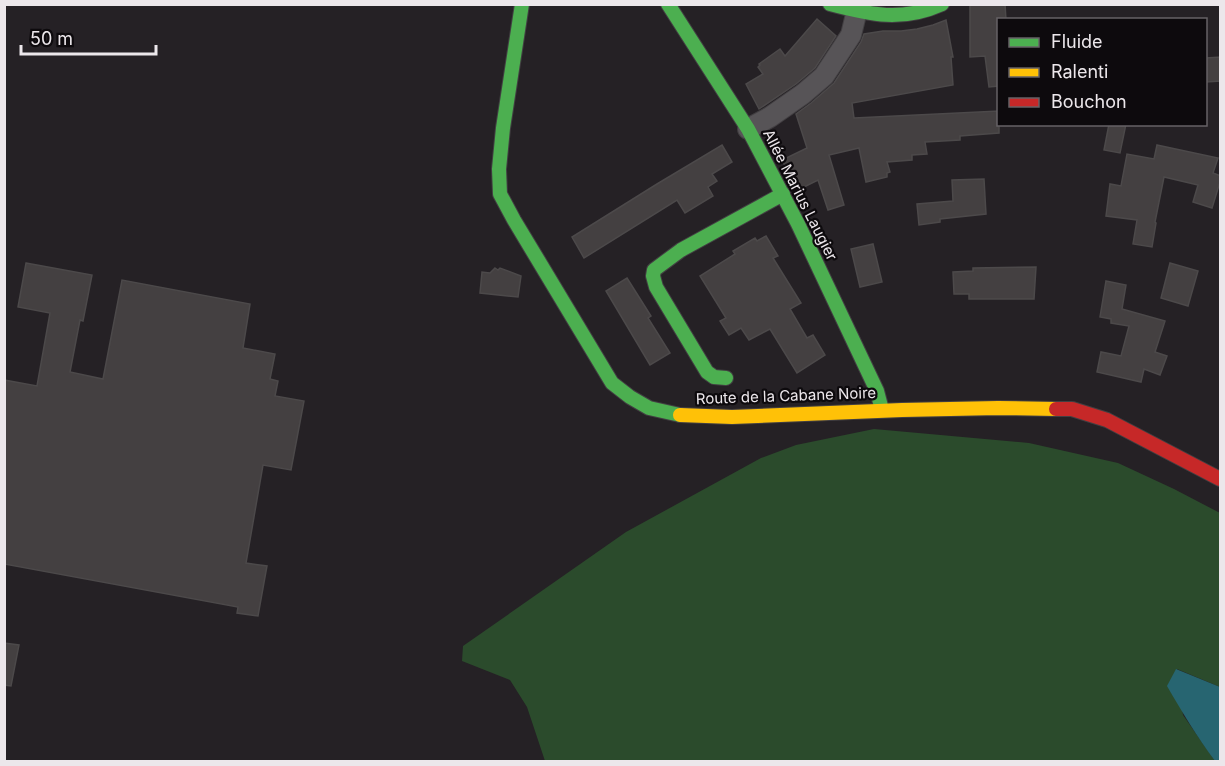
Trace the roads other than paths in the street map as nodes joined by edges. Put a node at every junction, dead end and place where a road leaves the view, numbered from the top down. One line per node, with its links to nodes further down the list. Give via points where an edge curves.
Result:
1 (522, 4): 9 (street, Route de la Cabane Noire, via 503,128 500,194 612,382 649,408 678,415 732,417)
2 (668, 4): 6 (street, Allée Marius Laugier)
3 (830, 4): 5 (street)
4 (942, 4): 5 (street, via 908,16)
5 (857, 10): 6 (street, via 851,35 824,76)
6 (748, 129): 7 (street, Allée Marius Laugier)
7 (783, 194): 8 (street, via 681,250 654,270 656,287 707,372); 9 (street, Allée Marius Laugier, via 877,391)
8 (726, 378)
9 (882, 410): 10 (street, Route de la Cabane Noire, via 1072,409 1107,420)
10 (1221, 479)

